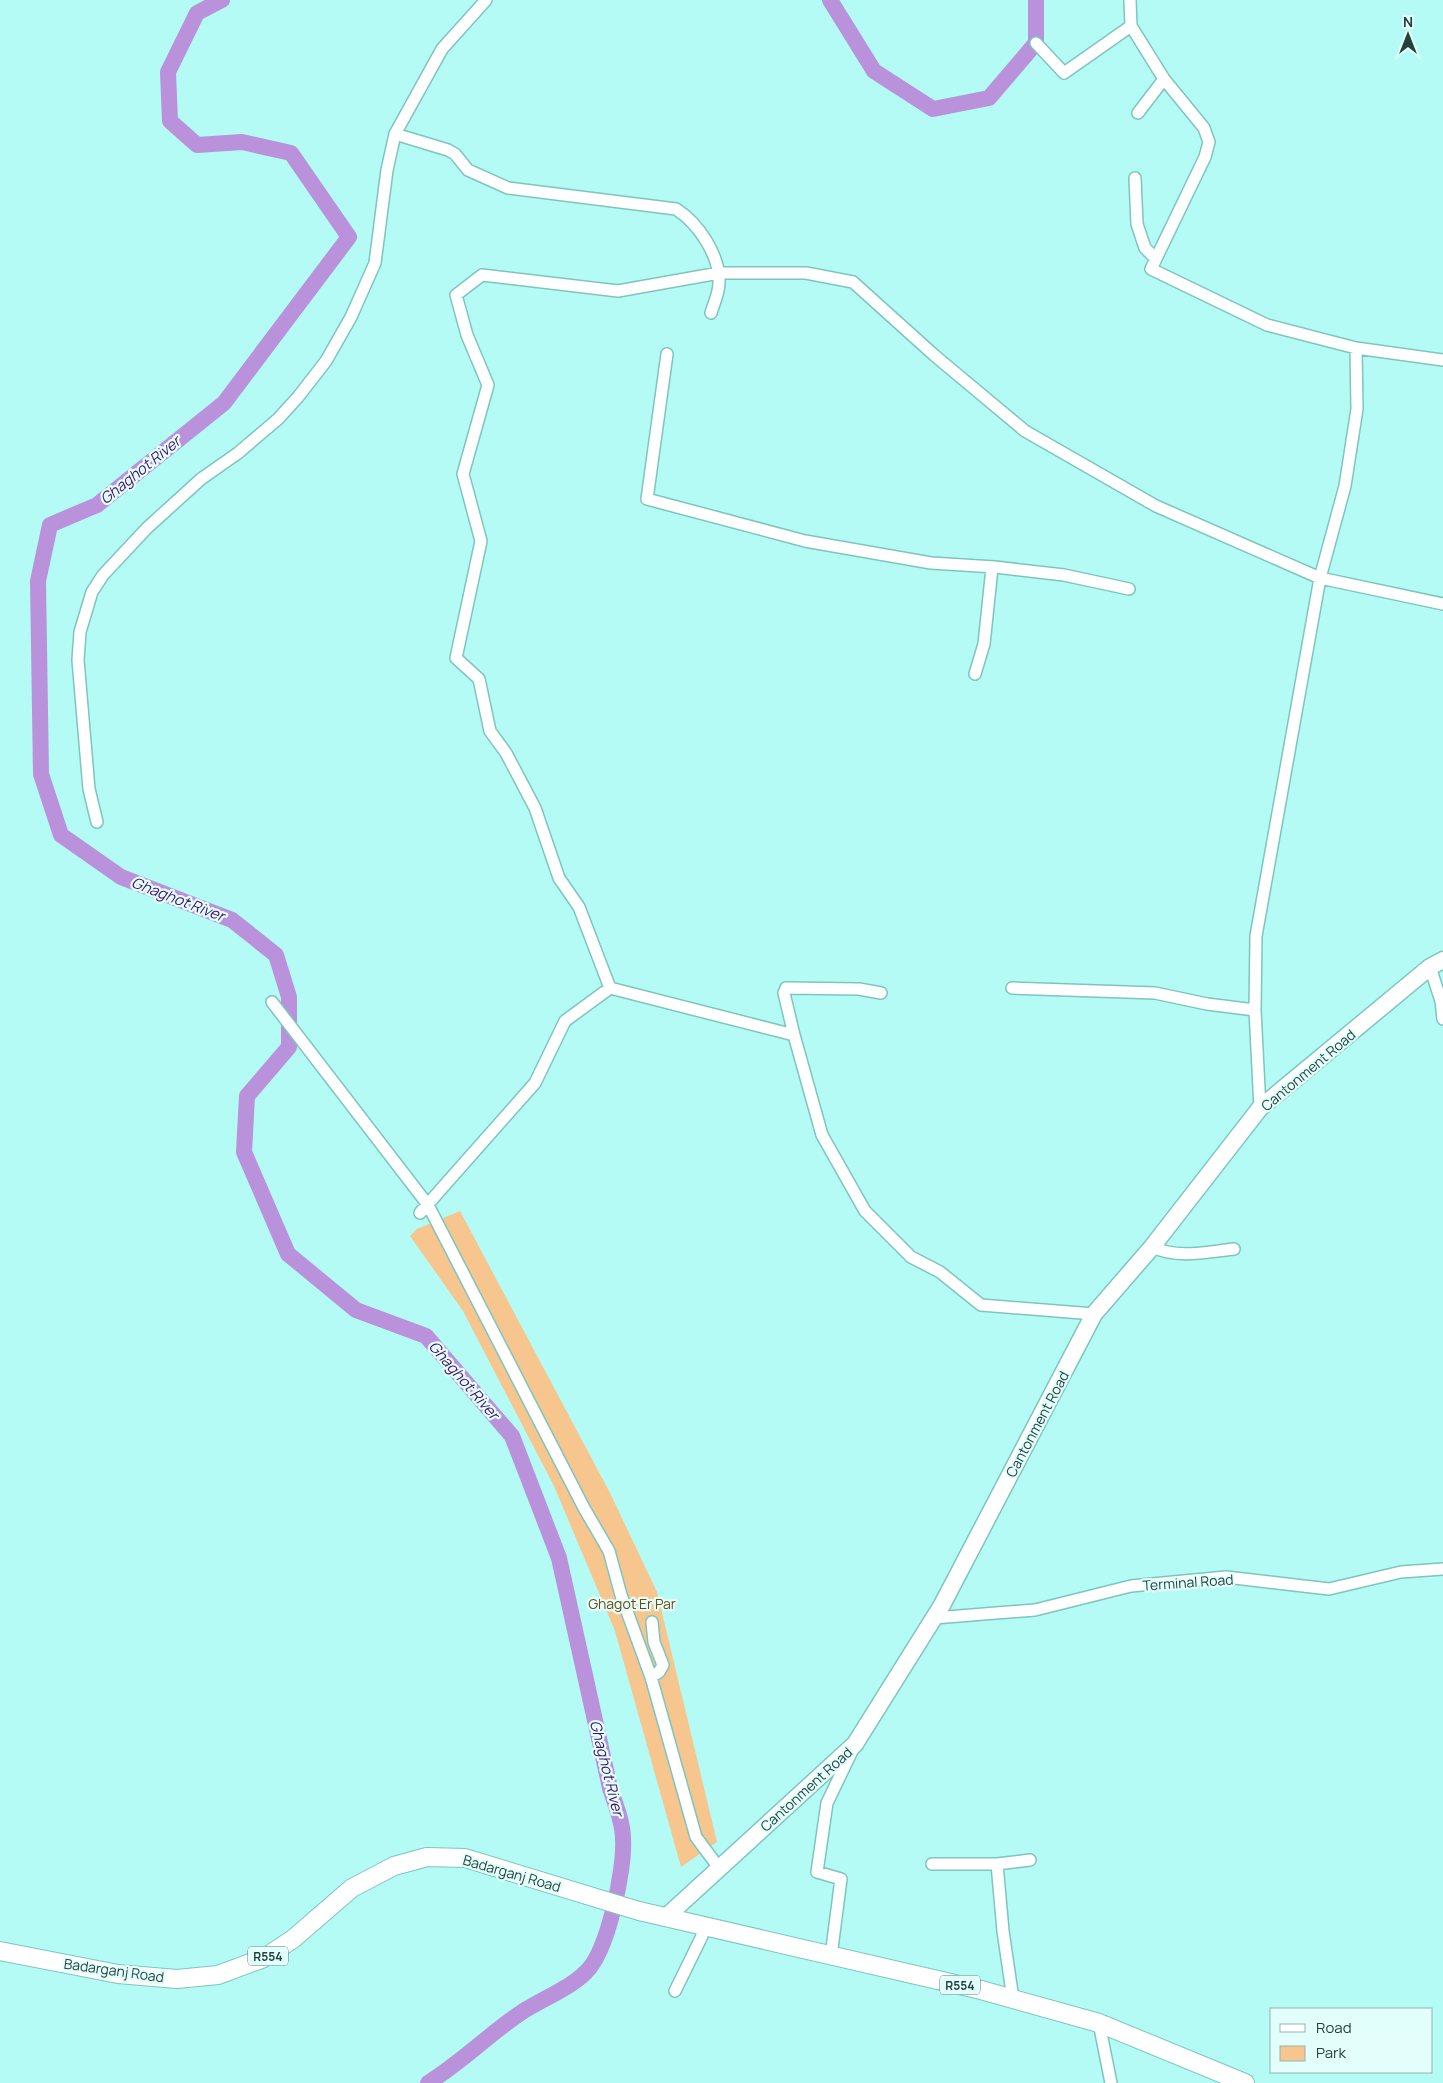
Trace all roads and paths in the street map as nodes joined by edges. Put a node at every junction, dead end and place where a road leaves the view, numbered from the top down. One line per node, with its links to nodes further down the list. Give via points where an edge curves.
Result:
1 (486, 0): 7 (street, via 442,50)
2 (1130, 0): 3 (street)
3 (1131, 26): 4 (street, via 1064,73); 5 (street)
4 (1036, 43)
5 (1164, 79): 6 (street); 9 (street, via 1204,128 1209,142 1205,157)
6 (1138, 113)
7 (395, 134): 10 (street, via 448,150 468,170 508,188 676,209 691,218 716,259); 20 (street, via 375,263 351,317 326,361 278,419 238,453 200,479 147,528 103,575 92,592 80,632 78,660 89,789)
8 (1135, 178): 9 (street, via 1137,224 1145,248)
9 (1156, 259): 12 (street, via 1151,269 1267,324)
10 (719, 273): 11 (street, via 719,286); 16 (street, via 806,273 853,282 1025,431 1156,506); 22 (street, via 618,291 482,275 456,295 488,384 463,474 481,541 456,658 479,679 490,731 506,753 535,808 559,878 579,907)
11 (711, 313)
12 (1356, 348): 14 (street); 16 (street, via 1356,409 1345,486)
13 (667, 354): 15 (street, via 646,499 805,541 931,563)
14 (1443, 360)
15 (992, 568): 17 (street, via 1064,575); 19 (street, via 984,644)
16 (1320, 578): 18 (street); 26 (street, via 1256,936)
17 (1129, 589)
18 (1443, 604)
19 (976, 674)
20 (97, 822)
21 (1437, 963): 27 (street); 29 (street, Cantonment Road)
22 (610, 988): 28 (street); 30 (street, via 565,1021 535,1083)
23 (1012, 988): 26 (street, via 1155,994)
24 (881, 993): 28 (street, via 859,989 786,988 784,994)
25 (272, 1002): 30 (street)
26 (1255, 1010): 29 (street)
27 (1443, 1019)
28 (794, 1035): 33 (street, via 822,1135 865,1212 911,1257 940,1272 981,1305)
29 (1260, 1108): 31 (street, Cantonment Road)
30 (424, 1209): 37 (street, via 609,1551 621,1596)
31 (1152, 1247): 32 (street, via 1187,1255); 33 (street, Cantonment Road)
32 (1234, 1249)
33 (1094, 1314): 35 (street, Cantonment Road)
34 (1443, 1569): 35 (street, Terminal Road, via 1401,1572 1329,1589 1226,1577 1131,1586 1035,1610)
35 (934, 1618): 38 (street, Cantonment Road)
36 (652, 1622): 37 (street, via 654,1642 663,1665)
37 (651, 1677): 42 (street, via 696,1837)
38 (855, 1744): 42 (street, Cantonment Road); 46 (street, via 827,1803 820,1842 817,1872 841,1879)
39 (1030, 1860): 41 (street)
40 (932, 1864): 41 (street)
41 (997, 1864): 48 (street)
42 (719, 1868): 43 (street, Cantonment Road)
43 (666, 1917): 44 (main road, R554); 45 (main road, Badarganj Road / R554, via 465,1858 427,1857 394,1866 352,1888 293,1939 264,1958 218,1975 178,1978 118,1974)
44 (702, 1925): 46 (main road, R554); 47 (street, via 702,1936)
45 (0, 1951)
46 (831, 1956): 48 (main road, R554)
47 (675, 1991)
48 (1013, 1999): 49 (main road, R554)
49 (1099, 2023): 50 (street); 51 (main road, R554)
50 (1111, 2083)
51 (1245, 2083)

